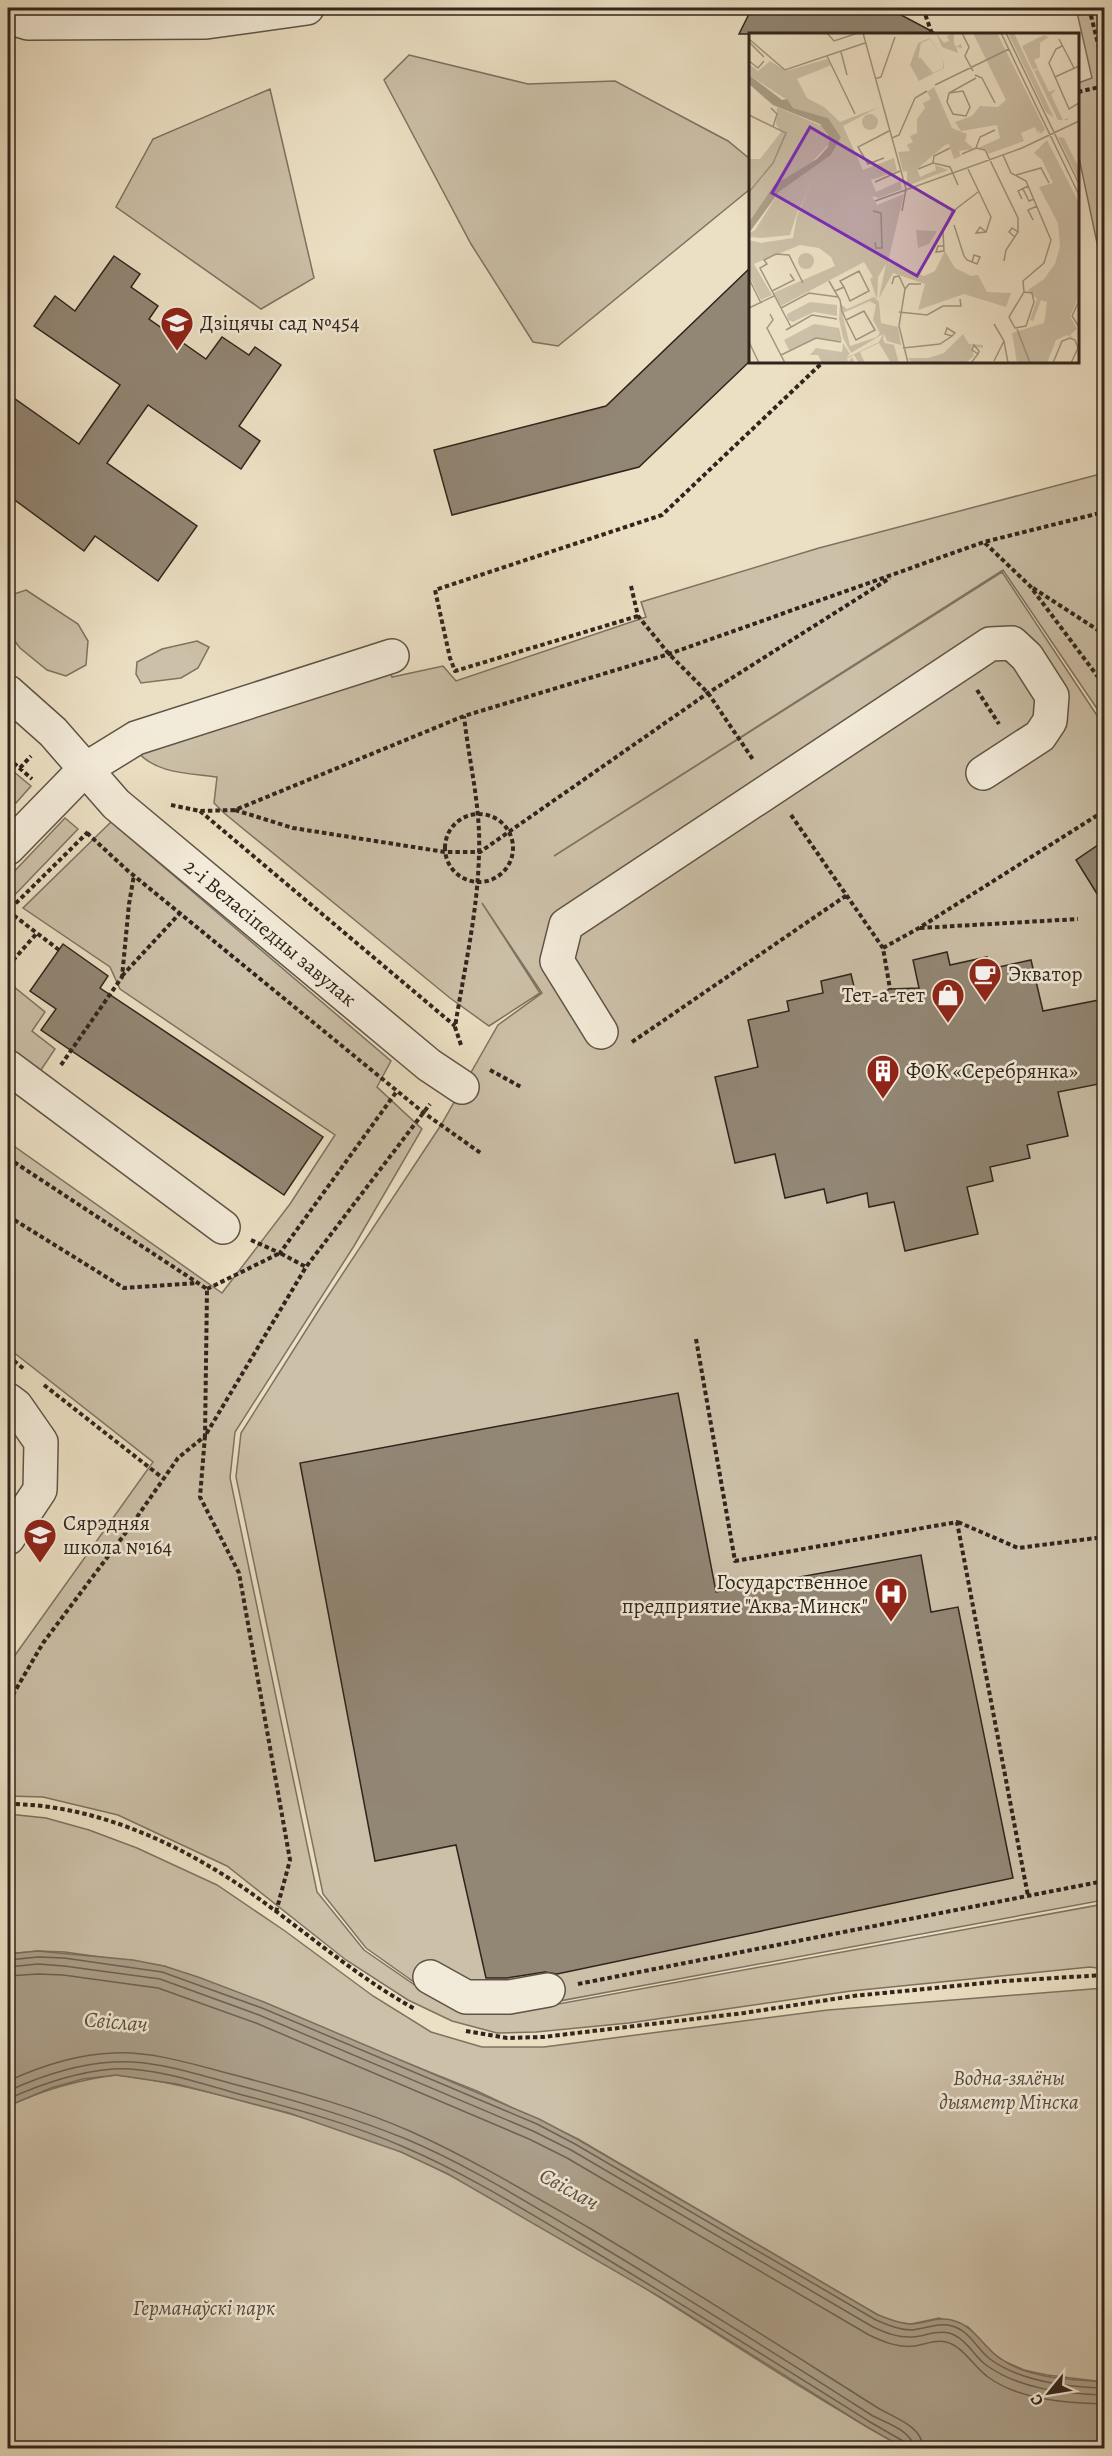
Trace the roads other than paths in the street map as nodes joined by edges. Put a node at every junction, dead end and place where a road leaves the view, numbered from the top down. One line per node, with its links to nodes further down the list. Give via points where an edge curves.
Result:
1 (307, 8): 2 (street)
2 (206, 15): 3 (street, via 28,23)
3 (8, 17)
4 (392, 656): 6 (street, via 136,738)
5 (8, 692): 6 (street, 2-і Веласіпедны завулак, via 53,732)
6 (84, 770): 8 (street); 11 (street, 2-і Веласіпедны завулак, via 116,804 429,1065)
7 (983, 773): 9 (street, via 1040,736 1050,721 1052,696 1027,657 1012,643 990,644 566,925 556,961)
8 (8, 848)
9 (615, 1038)
10 (8, 1066): 12 (street)
11 (474, 1077)
12 (223, 1227)
13 (8, 1400): 14 (street, via 41,1442 40,1490)
14 (8, 1538)
15 (430, 1977): 16 (street, via 466,1997 510,1997)
16 (548, 1990)

